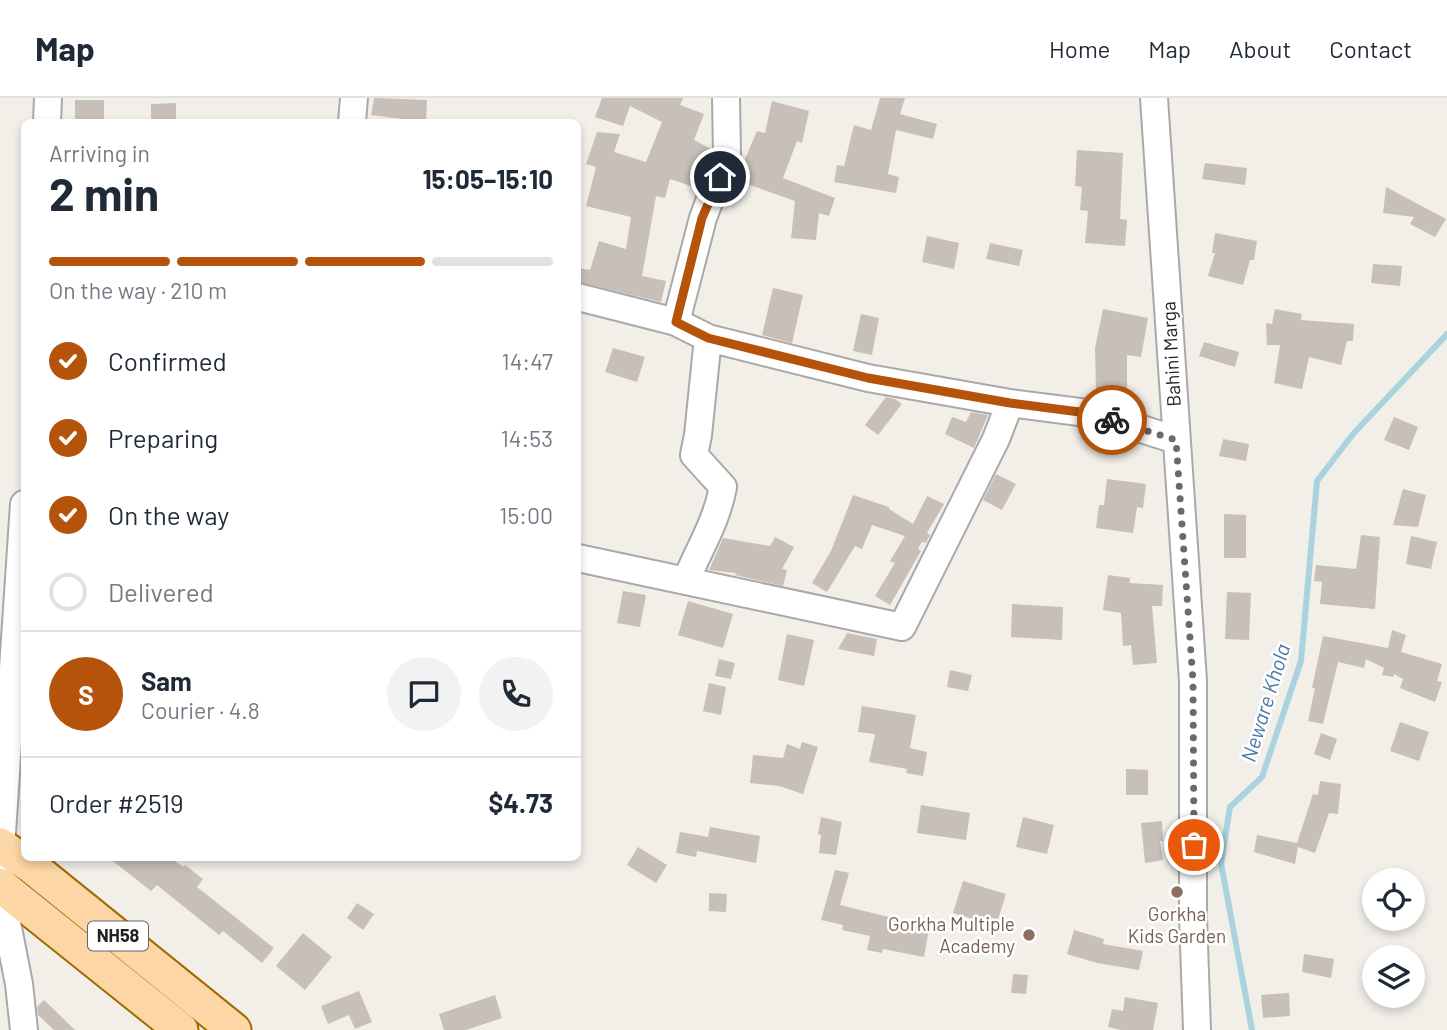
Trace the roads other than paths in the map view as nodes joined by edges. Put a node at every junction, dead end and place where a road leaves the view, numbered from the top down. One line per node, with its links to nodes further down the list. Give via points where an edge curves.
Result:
1 (48, 98): 5 (street)
2 (355, 98): 6 (street)
3 (726, 98): 8 (street, via 727,154 702,218)
4 (1154, 98): 11 (street, Bahini Marga)
5 (47, 119)
6 (352, 119)
7 (581, 298): 8 (street)
8 (676, 322): 9 (street)
9 (708, 338): 10 (street, via 868,378); 14 (street, via 694,455 723,487 708,537)
10 (1010, 403): 11 (street, via 1095,414); 14 (street, via 902,627)
11 (1176, 440): 23 (street, Bahini Marga, via 1193,681)
12 (21, 547): 15 (street)
13 (581, 559): 14 (street)
14 (686, 581)
15 (0, 845): 16 (main road, NH58); 18 (street)
16 (21, 859)
17 (23, 861): 22 (main road, NH58)
18 (0, 864)
19 (0, 886): 20 (street); 21 (main road, NH58)
20 (24, 1030)
21 (181, 1030)
22 (234, 1030)
23 (1197, 1030)

